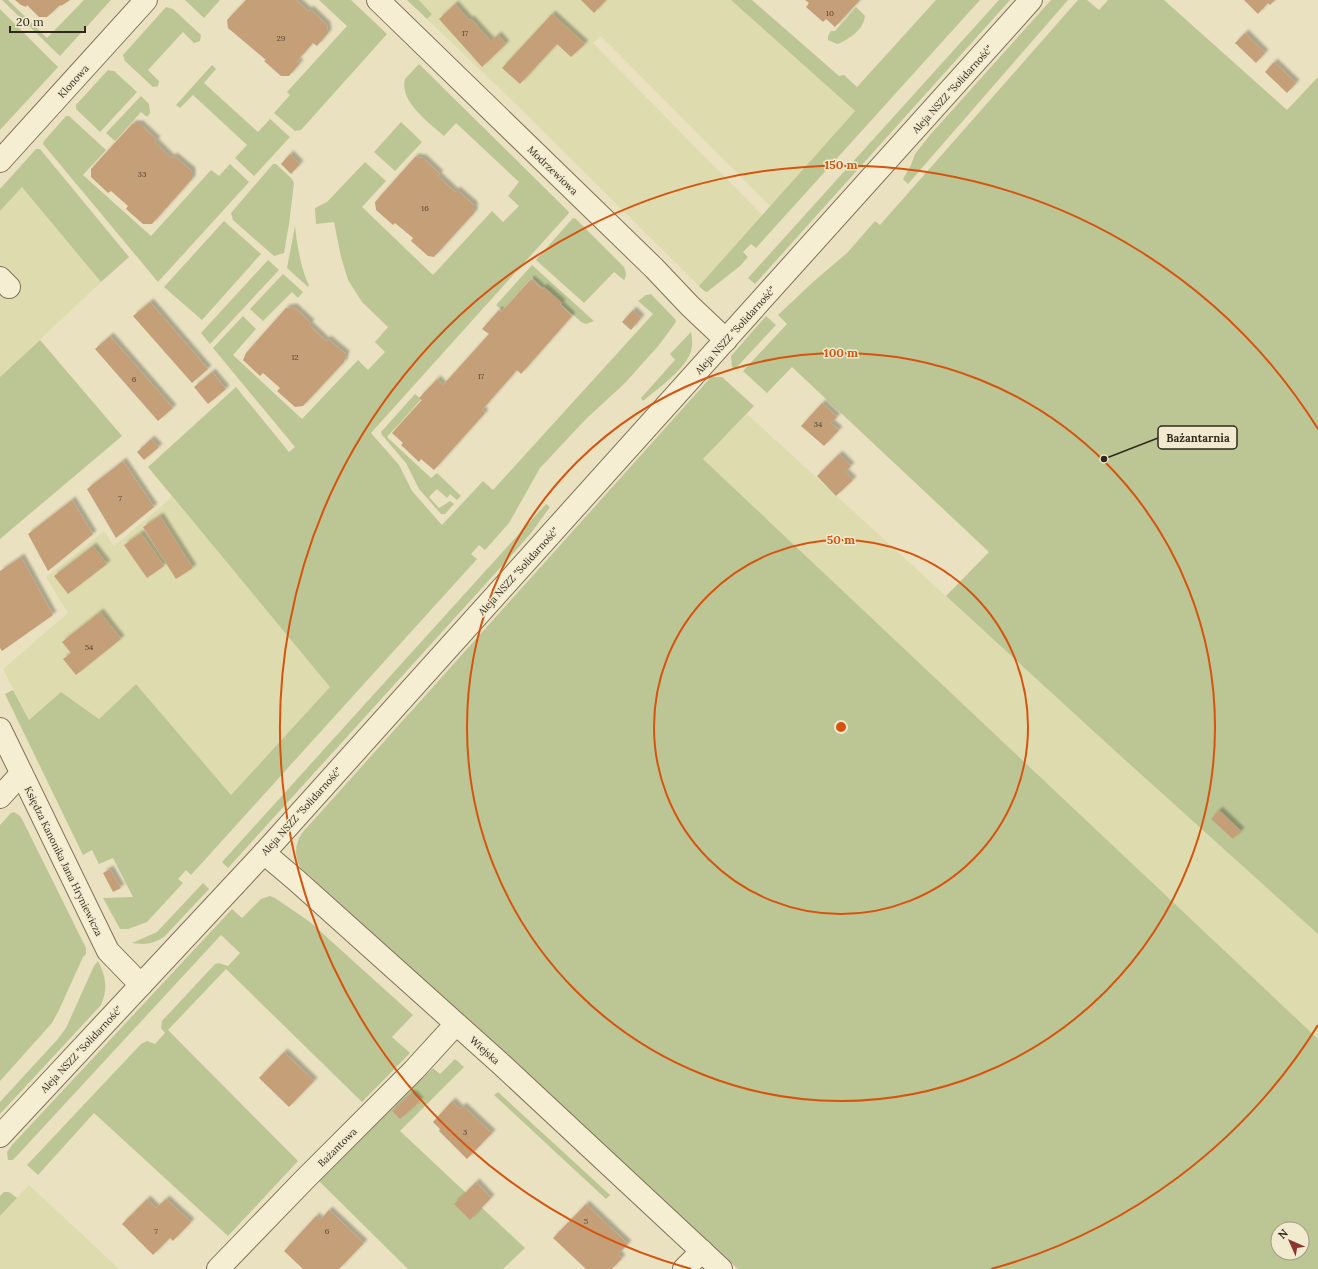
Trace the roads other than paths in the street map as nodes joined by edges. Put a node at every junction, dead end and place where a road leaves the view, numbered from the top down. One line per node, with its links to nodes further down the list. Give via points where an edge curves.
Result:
1 (146, 0): 4 (street, Klonowa)
2 (378, 0): 5 (street, Modrzewiowa)
3 (1031, 0): 5 (street, Aleja NSZZ "Solidarność")
4 (0, 161)
5 (726, 340): 9 (street, Aleja NSZZ "Solidarność")
6 (0, 729): 7 (street, Księdza Kanonika Jana Hryniewicza)
7 (21, 774): 8 (street); 10 (street, Księdza Kanonika Jana Hryniewicza, via 108,951)
8 (0, 797)
9 (264, 853): 10 (street, Aleja NSZZ "Solidarność"); 11 (street, Wiejska)
10 (141, 985): 12 (street, Aleja NSZZ "Solidarność")
11 (456, 1024): 13 (street, Wiejska); 14 (street, Bażantowa)
12 (0, 1136)
13 (702, 1251): 15 (street); 16 (street, Wiejska)
14 (218, 1269)
15 (684, 1269)
16 (721, 1269)

